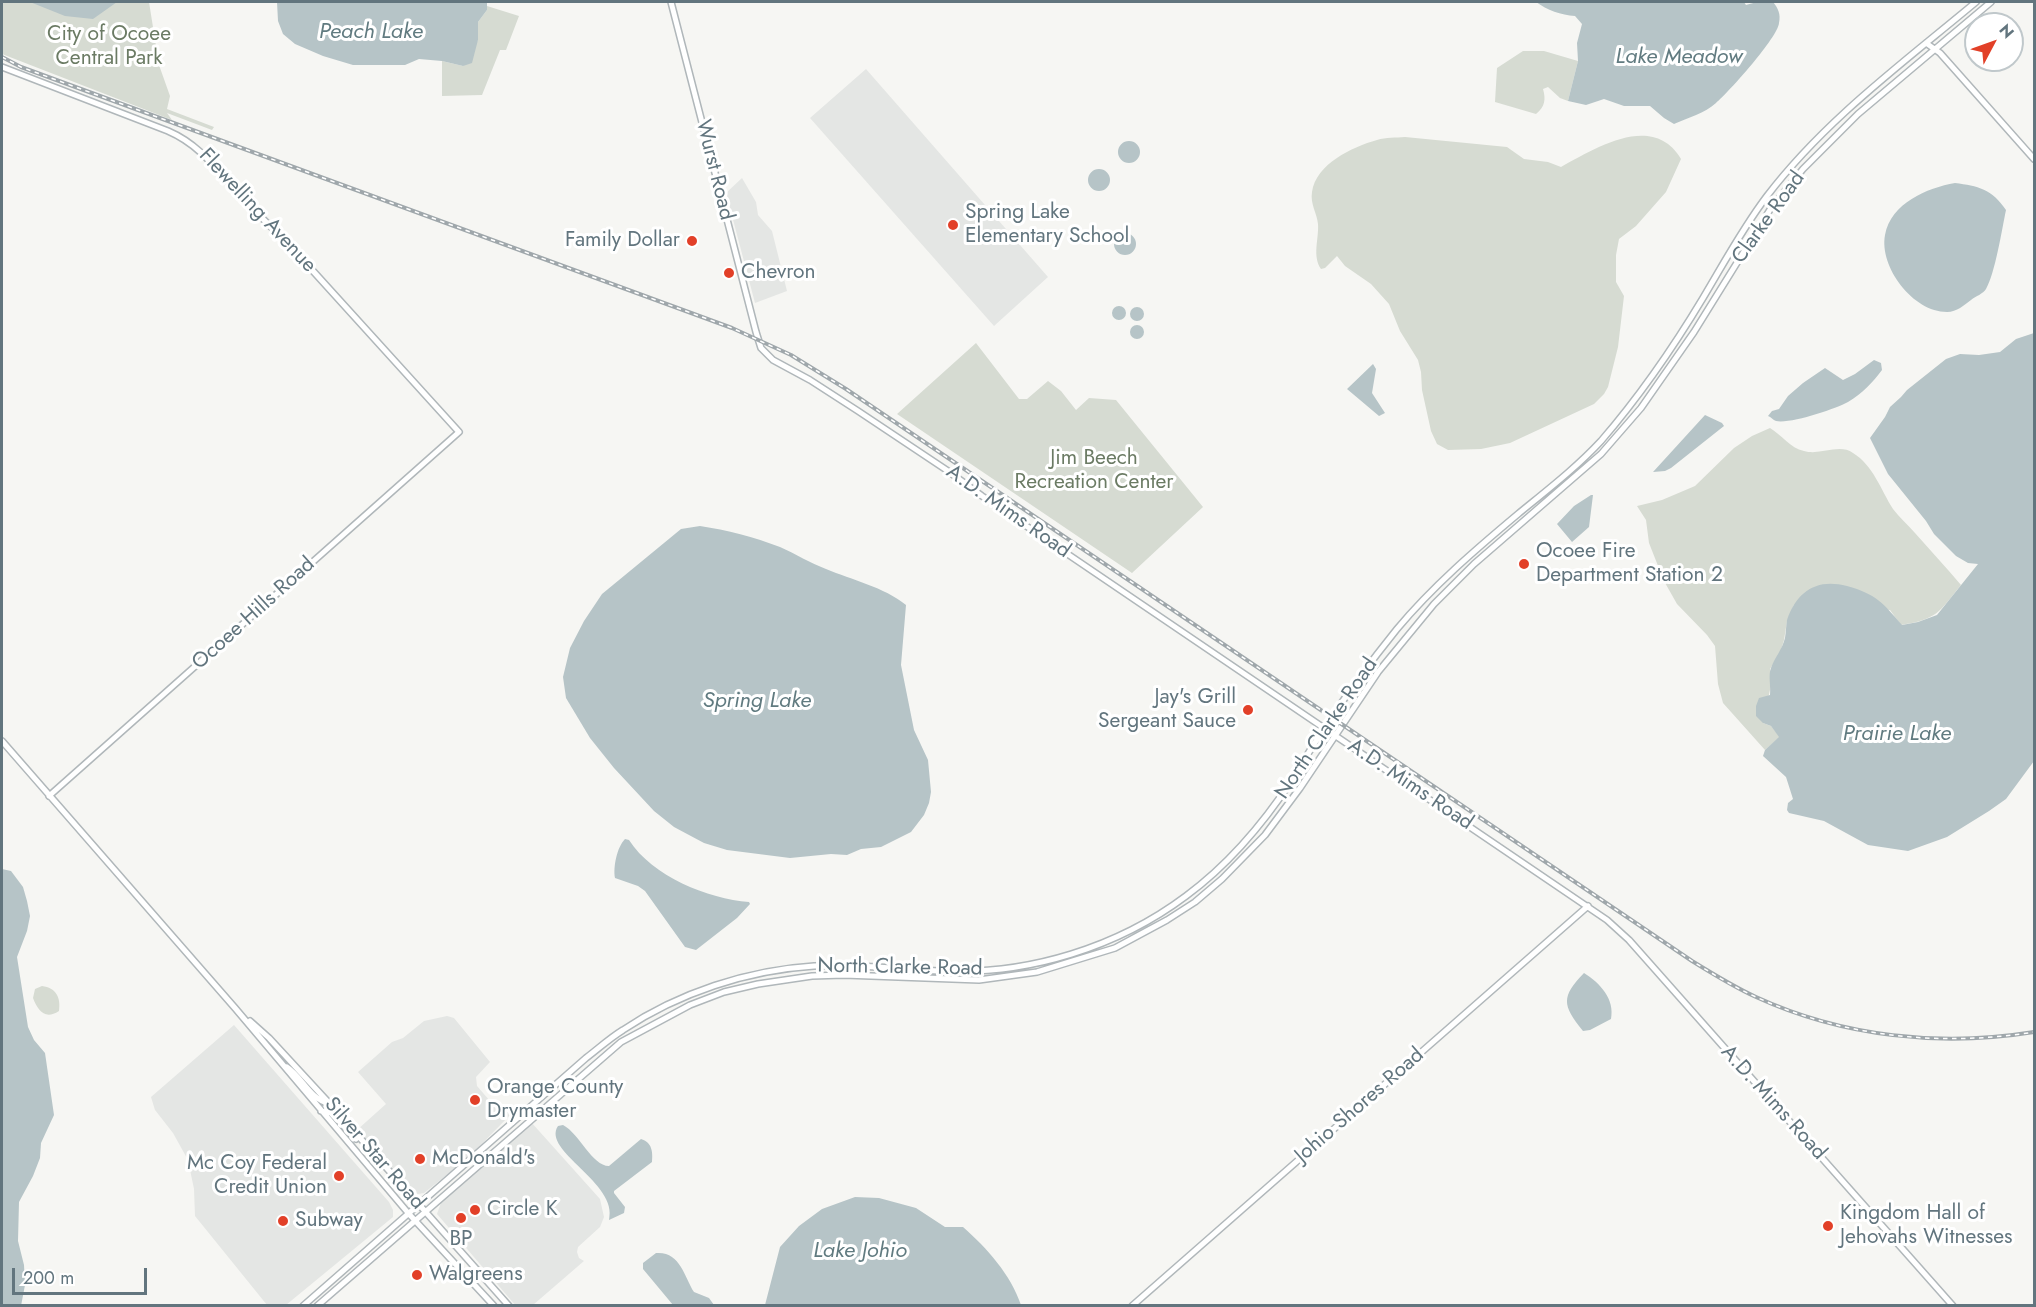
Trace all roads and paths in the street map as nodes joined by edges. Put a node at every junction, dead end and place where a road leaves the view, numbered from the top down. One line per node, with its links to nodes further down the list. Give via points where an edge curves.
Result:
1 (671, 2): 8 (street, Wurst Road)
2 (1976, 2): 4 (street, Clarke Road)
3 (1991, 2): 5 (street, Clarke Road)
4 (1926, 43): 5 (street); 10 (street, Clarke Road, via 1854,102 1769,194 1649,380)
5 (1936, 50): 7 (street); 11 (street, Clarke Road, via 1858,114 1803,169 1771,208 1666,374 1641,408)
6 (2, 67): 9 (street, Flewelling Avenue, via 168,131 198,148)
7 (2034, 159)
8 (758, 339): 12 (street, A.D. Mims Road, via 773,360 939,465)
9 (459, 432): 15 (street, Ocoee Hills Road)
10 (1580, 462): 12 (street, North Clarke Road, via 1425,598)
11 (1585, 468): 13 (street, North Clarke Road, via 1434,604 1378,672)
12 (1325, 727): 13 (street, A.D. Mims Road); 22 (street, North Clarke Road, via 1273,807 1236,852 1186,896 1128,932 1051,960 1014,967 948,972 812,966 754,975 688,996 637,1021 601,1046)
13 (1336, 735): 16 (street, A.D. Mims Road); 23 (street, North Clarke Road, via 1249,853 1195,902 1146,932 1115,948 1064,965 1006,977 946,980 812,976 724,992 690,1005 621,1042)
14 (2, 741): 15 (street, Silver Star Road)
15 (49, 796): 17 (street, Silver Star Road)
16 (1588, 906): 32 (street, Johio Shores Road); 33 (street, A.D. Mims Road, via 1629,940)
17 (235, 1008): 18 (street, Silver Star Road); 19 (street, Silver Star Road, via 269,1038)
18 (280, 1062): 19 (street, via 294,1071 319,1100); 20 (street, Silver Star Road)
19 (329, 1103): 21 (street, Silver Star Road)
20 (321, 1111): 21 (street, via 331,1113); 24 (street, Silver Star Road)
21 (367, 1147): 22 (street, Silver Star Road)
22 (418, 1205): 23 (street, Silver Star Road); 24 (street, North Clarke Road)
23 (425, 1212): 25 (street, North Clarke Road); 31 (street, Silver Star Road)
24 (409, 1214): 25 (street, Silver Star Road); 26 (street, North Clarke Road)
25 (415, 1220): 27 (street, North Clarke Road); 30 (street, Silver Star Road)
26 (326, 1286): 27 (street); 28 (street, North Clarke Road)
27 (332, 1293): 29 (street, North Clarke Road)
28 (303, 1305)
29 (317, 1305)
30 (494, 1305)
31 (509, 1305)
32 (1132, 1305)
33 (1953, 1305)

